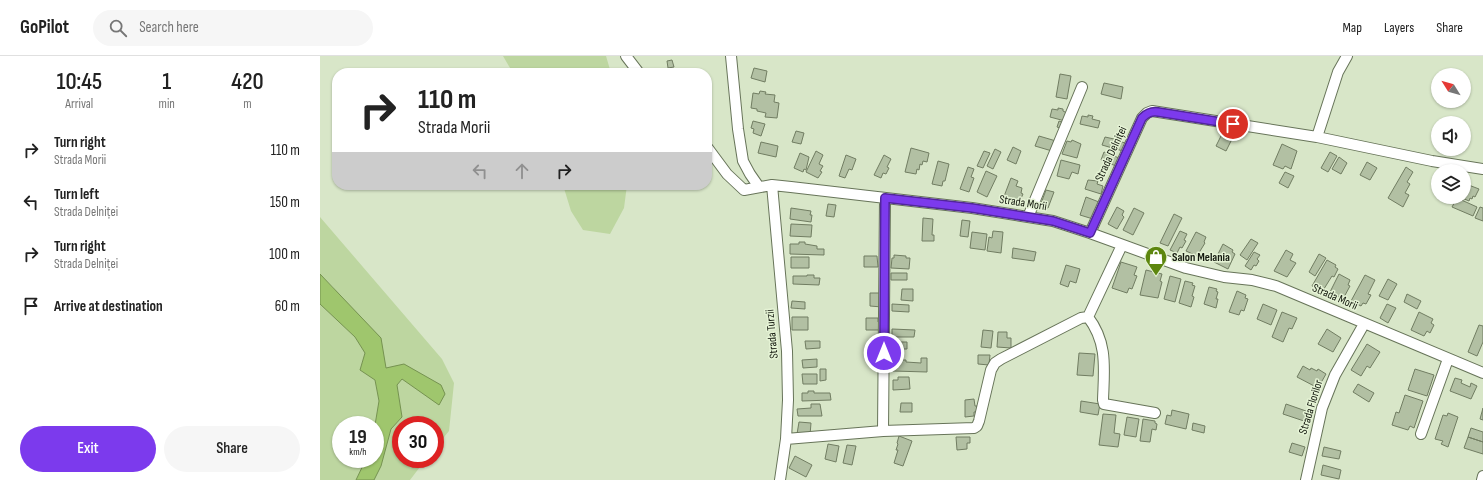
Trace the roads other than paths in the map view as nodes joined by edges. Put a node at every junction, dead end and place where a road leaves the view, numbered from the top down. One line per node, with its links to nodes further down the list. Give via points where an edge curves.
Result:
1 (626, 56): 4 (street)
2 (731, 56): 10 (street, via 743,161)
3 (1347, 56): 6 (street, via 1338,72)
4 (635, 68)
5 (1082, 87): 12 (street)
6 (1317, 137): 8 (street, Strada Delniței, via 1432,162); 13 (street, Strada Delniței, via 1152,111 1147,113 1142,118)
7 (712, 154): 10 (street, Strada Morii, via 727,174 744,190)
8 (1483, 170)
9 (772, 185): 10 (street, Strada Morii); 11 (street, Strada Morii); 22 (street, Strada Turzii, via 787,351)
10 (759, 187)
11 (885, 198): 12 (street, Strada Morii); 20 (street)
12 (1028, 217): 13 (street, Strada Morii, via 1053,221)
13 (1090, 233): 14 (street, Strada Morii)
14 (1122, 245): 15 (street); 16 (street, Strada Morii, via 1186,268 1276,286)
15 (1088, 317): 19 (street, via 1096,328 1105,358 1104,404); 20 (street, via 1081,318 995,363 979,421 974,428)
16 (1364, 324): 17 (street, Strada Morii); 25 (street, Strada Florilor, via 1335,375 1322,408)
17 (1448, 359): 18 (street, Strada Morii); 21 (street)
18 (1483, 373)
19 (1155, 413)
20 (884, 431): 22 (street)
21 (1421, 434)
22 (786, 439): 24 (street, Strada Turzii)
23 (1483, 476): 26 (street)
24 (780, 480)
25 (1306, 480)
26 (1482, 480)

